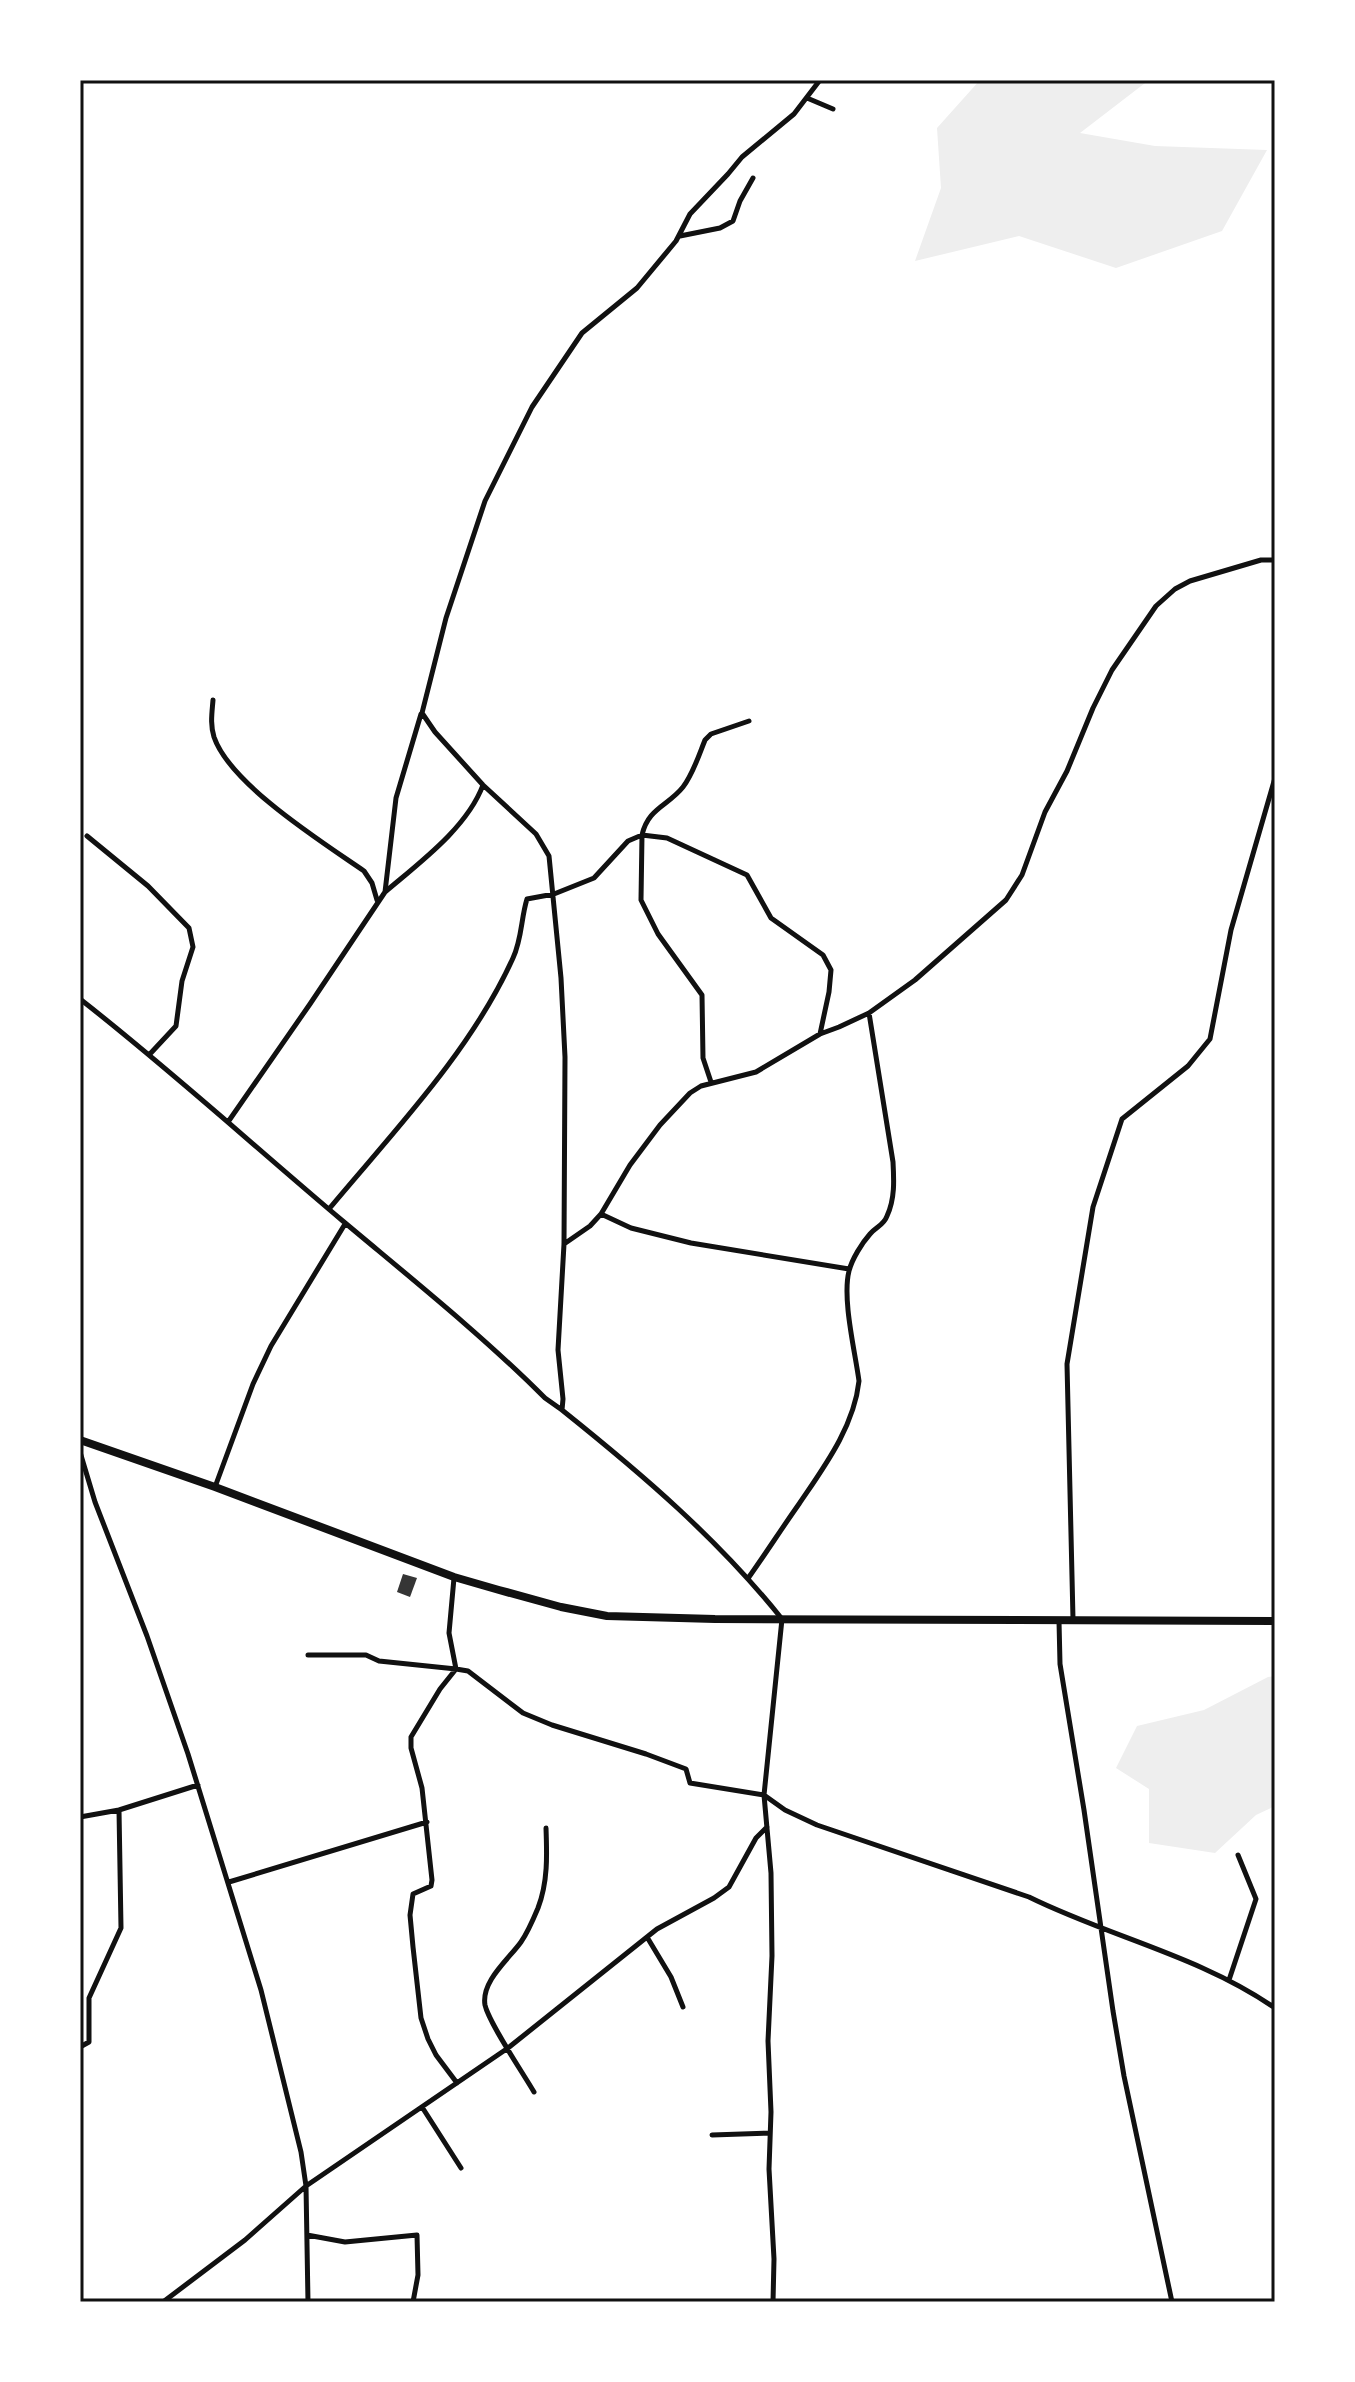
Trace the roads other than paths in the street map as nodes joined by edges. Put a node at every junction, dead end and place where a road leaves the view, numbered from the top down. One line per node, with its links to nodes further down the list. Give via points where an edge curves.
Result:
1 (820, 80): 2 (street)
2 (807, 98): 3 (street); 5 (street, via 742,157 690,214)
3 (833, 109)
4 (753, 178): 5 (street, via 733,221)
5 (679, 236): 8 (street, via 637,288 582,333 532,407 485,501 446,618)
6 (1275, 560): 18 (street, via 1190,581 1156,606 1112,670 1045,812 1022,875 1006,900)
7 (213, 700): 16 (street, via 214,736 232,766 262,795 364,871)
8 (422, 713): 11 (street); 14 (street, via 396,798)
9 (749, 721): 12 (street, via 705,740 682,788 652,813)
10 (1275, 778): 36 (street, via 1231,930 1210,1039 1188,1066 1122,1119 1093,1207 1067,1364)
11 (483, 785): 14 (street, via 478,801 458,826); 15 (street, via 541,841 549,856)
12 (642, 835): 15 (street, via 628,841 594,878); 19 (street, via 667,838 747,875 771,918 823,955 831,970); 21 (street, via 641,900 658,934 702,995 703,1058)
13 (87, 836): 20 (street, via 148,886 193,936 176,1026)
14 (385, 892): 16 (street)
15 (554, 894): 23 (street, via 527,899 514,957 472,1033); 26 (street, via 565,1057)
16 (377, 901): 22 (street)
17 (80, 999): 20 (street)
18 (869, 1013): 19 (street); 27 (street, via 893,1162 893,1198 887,1218 871,1232)
19 (820, 1034): 21 (street, via 756,1072)
20 (149, 1055): 22 (street)
21 (711, 1082): 24 (street, via 690,1093 660,1125)
22 (228, 1122): 23 (street)
23 (329, 1209): 25 (street)
24 (601, 1214): 26 (street); 27 (street, via 631,1228 691,1243)
25 (345, 1224): 28 (street); 31 (street, via 271,1346)
26 (564, 1244): 28 (street, via 558,1350)
27 (849, 1269): 33 (street, via 858,1395 827,1462)
28 (562, 1410): 33 (street, via 651,1482)
29 (80, 1440): 31 (highway)
30 (80, 1452): 40 (street)
31 (215, 1487): 32 (highway)
32 (454, 1577): 34 (highway, via 607,1616); 39 (street, via 449,1633)
33 (749, 1577): 34 (street)
34 (782, 1619): 35 (highway); 41 (street)
35 (1059, 1619): 36 (highway); 49 (street, via 1060,1664)
36 (1073, 1619): 37 (highway)
37 (1275, 1621)
38 (308, 1655): 39 (street, via 366,1655)
39 (456, 1669): 41 (street, via 468,1671 523,1713 686,1769 690,1783); 44 (street, via 411,1737)
40 (198, 1785): 42 (street); 48 (street)
41 (764, 1795): 45 (street); 49 (street, via 817,1825 1002,1887)
42 (119, 1810): 43 (street); 54 (street, via 121,1928 89,1998 89,2042)
43 (80, 1817)
44 (427, 1822): 48 (street); 56 (street, via 432,1883 411,1899 421,2018 436,2055)
45 (768, 1826): 50 (street, via 729,1887); 59 (street)
46 (546, 1828): 55 (street, via 547,1864 539,1906 485,1993 486,2009)
47 (1238, 1855): 51 (street, via 1256,1899)
48 (229, 1882): 62 (street, via 261,1990)
49 (1101, 1928): 51 (street); 68 (street, via 1124,2076)
50 (647, 1937): 52 (street); 55 (street)
51 (1229, 1980): 53 (street)
52 (683, 2007)
53 (1275, 2008)
54 (80, 2047)
55 (508, 2048): 56 (street); 57 (street)
56 (457, 2083): 58 (street)
57 (534, 2092)
58 (422, 2107): 61 (street); 62 (street)
59 (770, 2133): 60 (street); 67 (street)
60 (712, 2135)
61 (461, 2168)
62 (306, 2186): 63 (street); 64 (street)
63 (307, 2235): 65 (street); 66 (street, via 345,2242 417,2235)
64 (163, 2302)
65 (308, 2302)
66 (413, 2302)
67 (773, 2302)
68 (1172, 2302)

